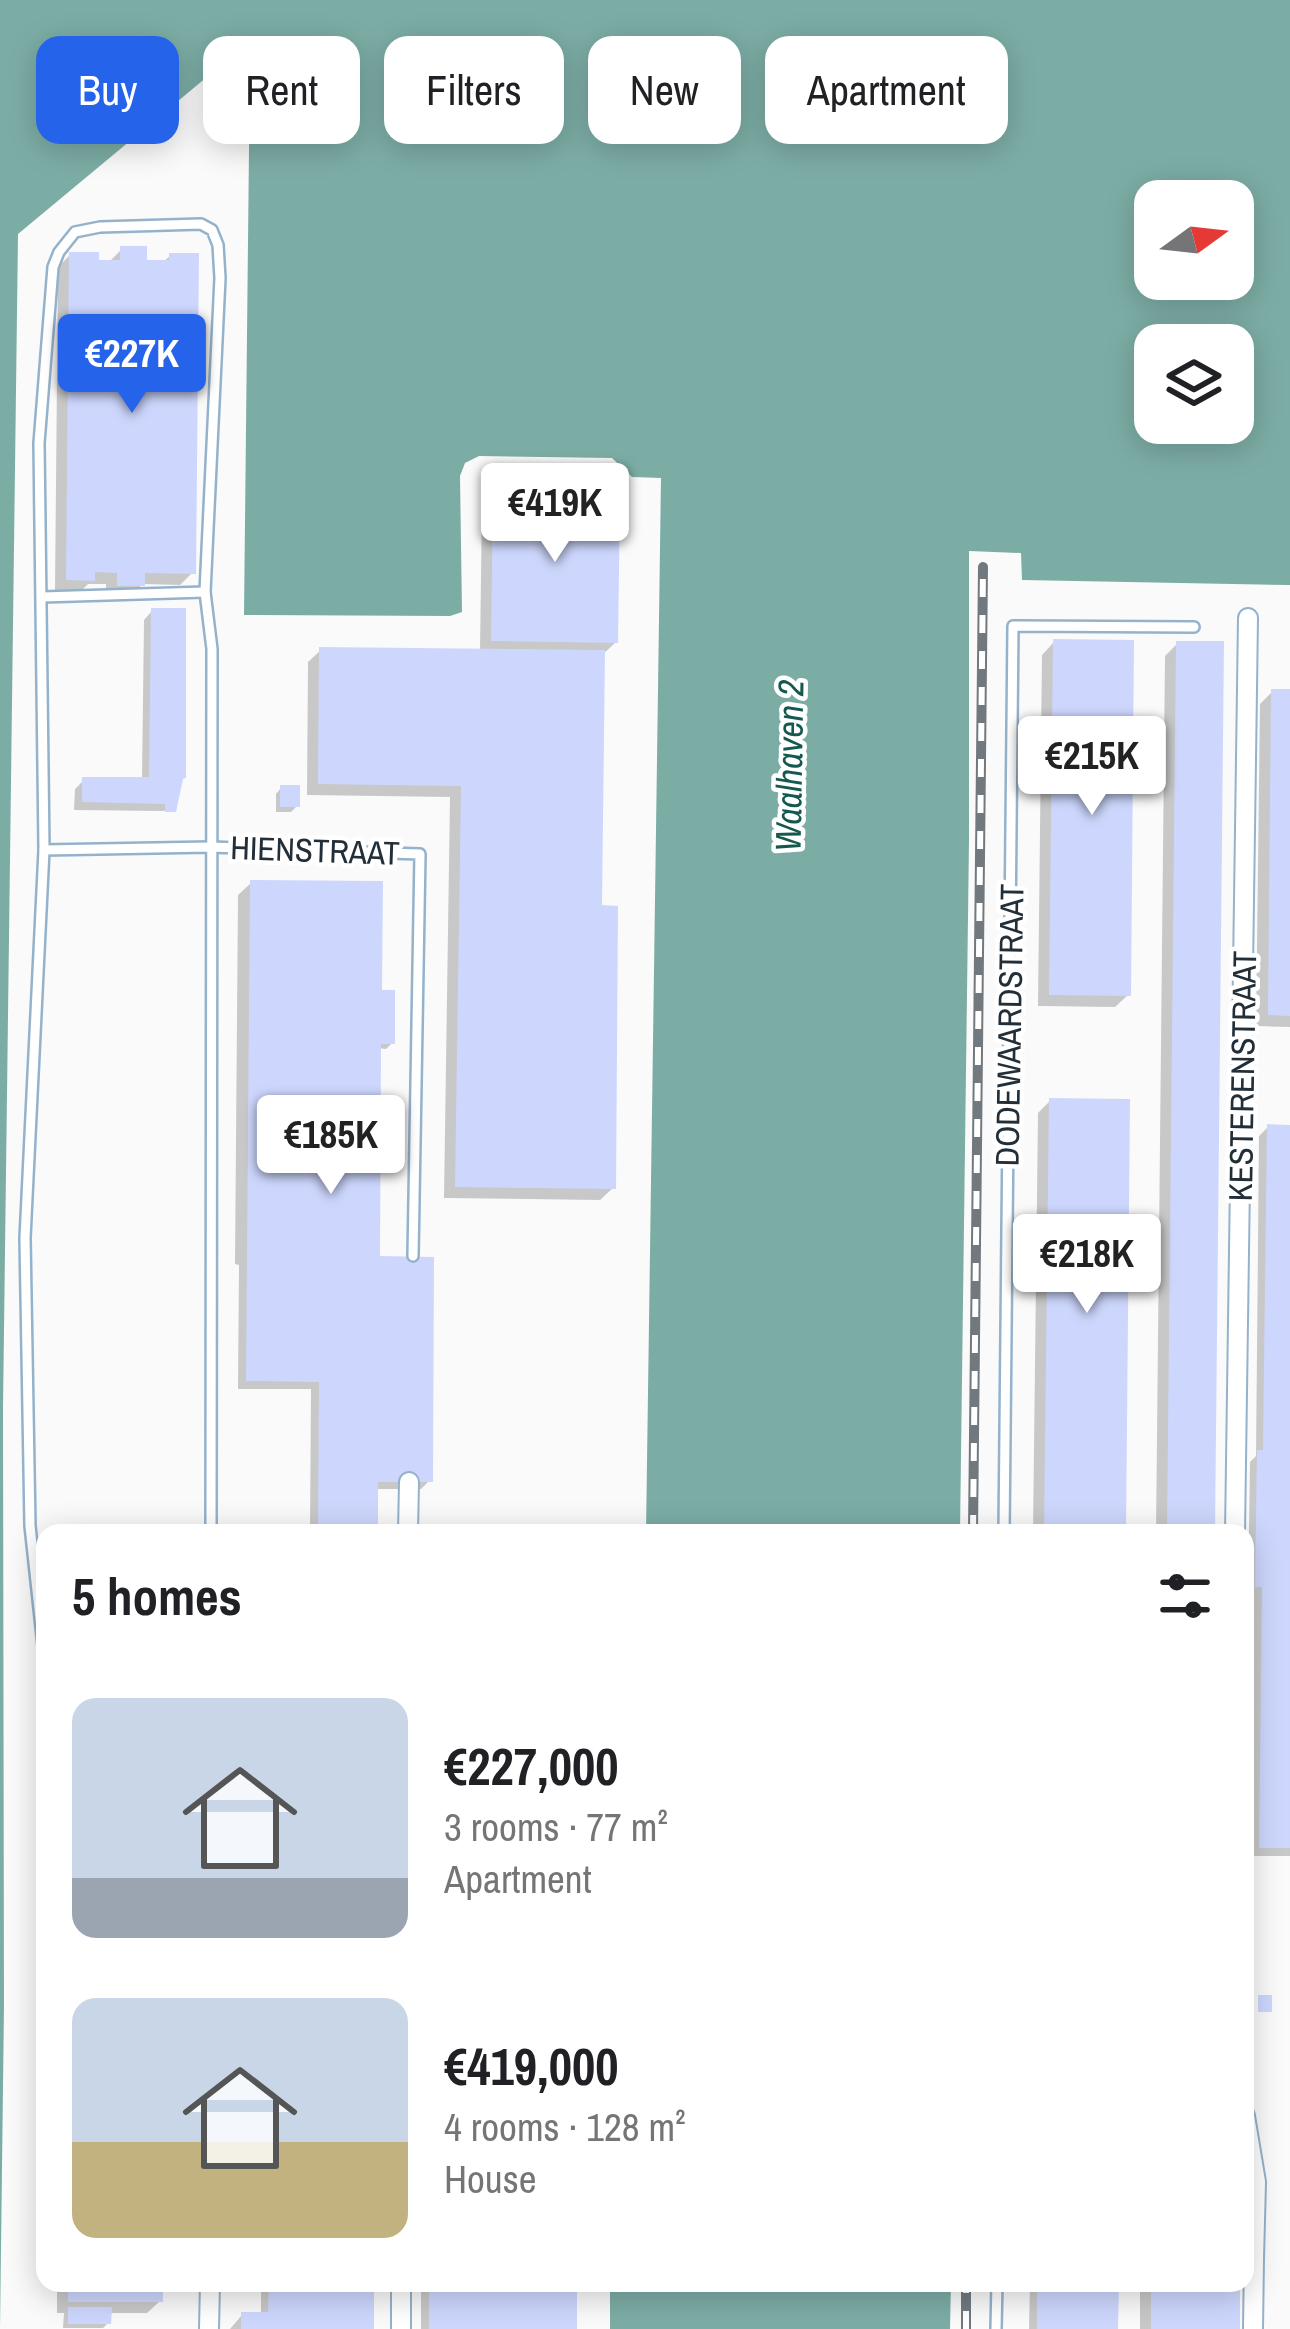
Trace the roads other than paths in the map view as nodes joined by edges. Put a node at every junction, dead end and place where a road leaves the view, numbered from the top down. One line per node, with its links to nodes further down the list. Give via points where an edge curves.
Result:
1 (205, 592): 2 (lane); 2 (lane, via 218,245 201,224 100,227 75,232 53,267 39,443); 5 (lane)
2 (42, 597): 6 (lane)
3 (1248, 618): 12 (street, KESTERENSTRAAT)
4 (1194, 627): 11 (lane, DODEWAARDSTRAAT, via 1013,626)
5 (210, 847): 6 (lane, HIENSTRAAT); 7 (lane, HIENSTRAAT, via 420,854); 9 (lane)
6 (44, 850): 13 (lane, via 26,1238)
7 (413, 1256)
8 (409, 1482): 10 (street)
9 (211, 1524)
10 (408, 1524)
11 (1004, 1524)
12 (1235, 1524)
13 (36, 1569)
14 (1254, 2170): 15 (street)
15 (1254, 2202)
16 (210, 2292): 20 (street)
17 (401, 2292): 21 (street)
18 (997, 2292): 22 (lane)
19 (1251, 2292): 23 (street)
20 (209, 2329)
21 (401, 2329)
22 (996, 2329)
23 (1253, 2329)

